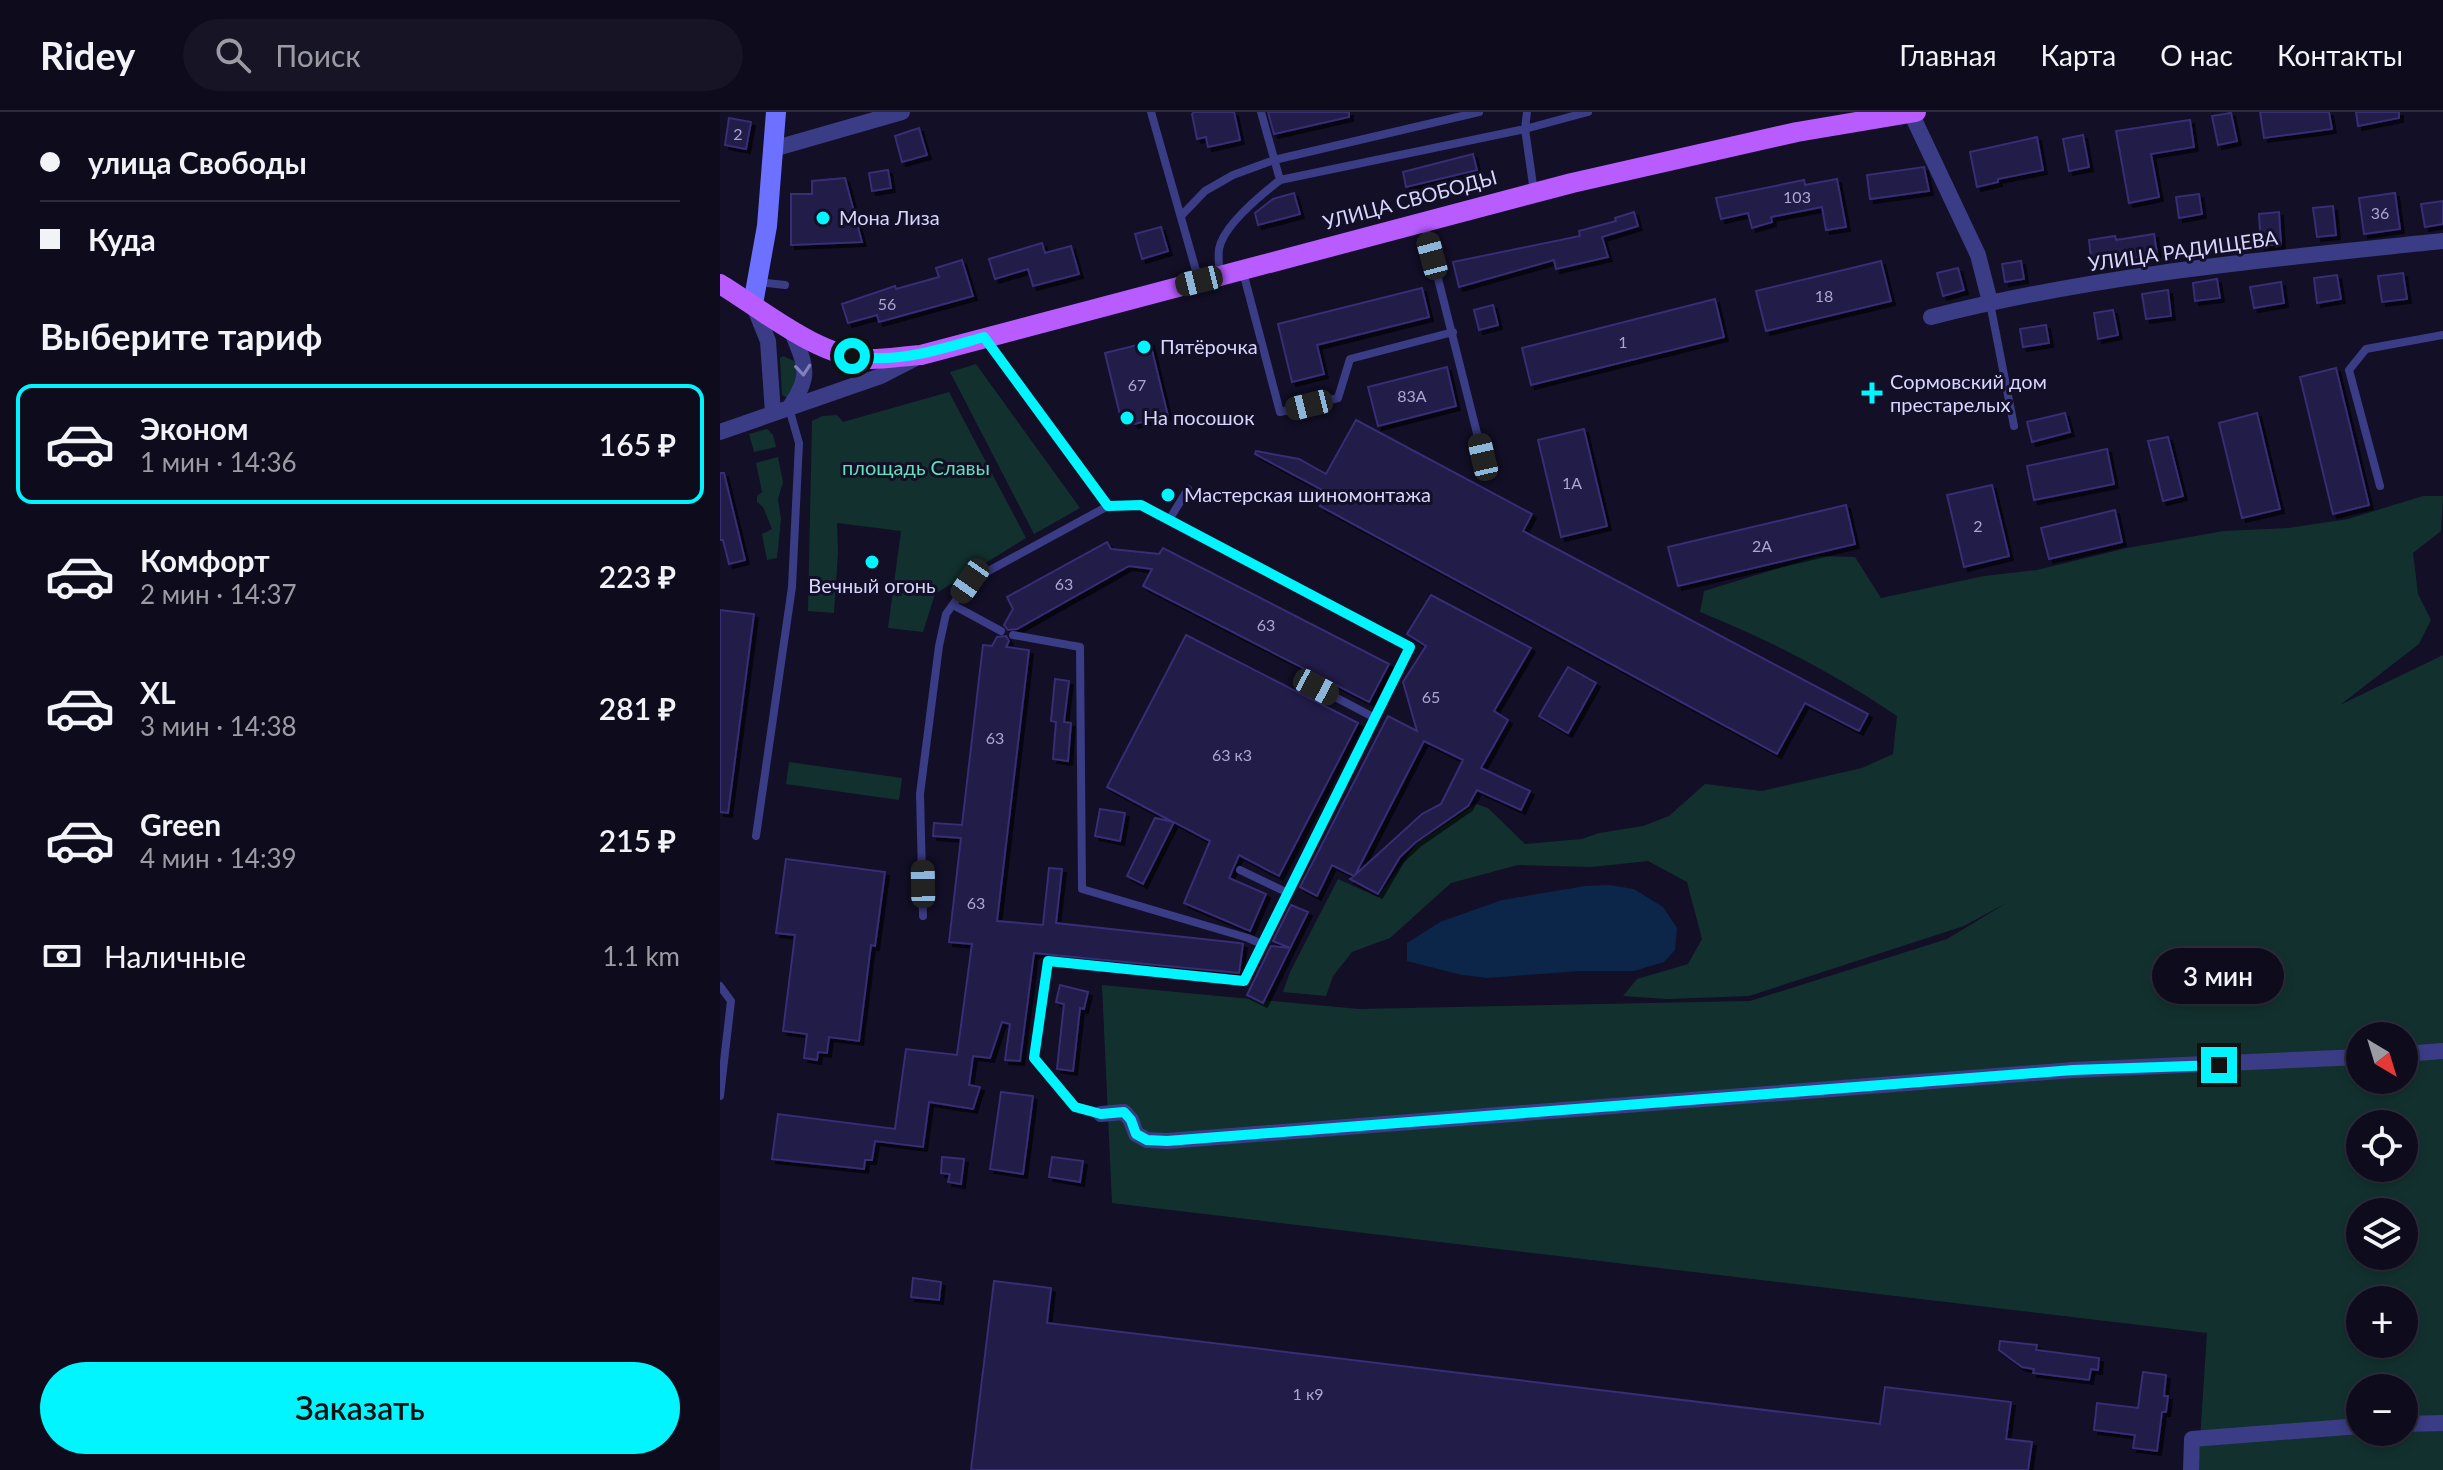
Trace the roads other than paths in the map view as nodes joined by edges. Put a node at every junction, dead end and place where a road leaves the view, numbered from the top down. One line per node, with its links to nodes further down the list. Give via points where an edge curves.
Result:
1 (776, 112): 11 (street)
2 (902, 112): 11 (street)
3 (1151, 112): 15 (lane)
4 (1261, 112): 12 (lane)
5 (1479, 112): 12 (lane)
6 (1527, 112): 10 (lane)
7 (1588, 112): 10 (lane)
8 (1914, 112): 9 (main road, УЛИЦА СВОБОДЫ); 24 (street, via 1978,255)
9 (1886, 114): 14 (main road, УЛИЦА СВОБОДЫ)
10 (1525, 129): 13 (lane); 14 (lane)
11 (773, 149): 20 (street)
12 (1274, 160): 13 (lane); 15 (lane, via 1205,191)
13 (1280, 180): 19 (lane, via 1227,233 1219,246)
14 (1534, 193): 16 (main road, УЛИЦА СВОБОДЫ)
15 (1181, 216): 21 (lane)
16 (1424, 222): 18 (main road, УЛИЦА СВОБОДЫ); 28 (lane)
17 (2443, 241): 24 (street, УЛИЦА РАДИЩЕВА, via 2268,259)
18 (1242, 269): 19 (main road, УЛИЦА СВОБОДЫ); 28 (lane, via 1280,412 1338,398 1350,359)
19 (1220, 275): 21 (main road, УЛИЦА СВОБОДЫ)
20 (757, 281): 23 (lane); 25 (street)
21 (1199, 281): 30 (main road, УЛИЦА СВОБОДЫ)
22 (720, 284): 25 (main road, УЛИЦА СВОБОДЫ)
23 (785, 285)
24 (1990, 302): 26 (street, УЛИЦА РАДИЩЕВА); 34 (lane)
25 (753, 304): 27 (main road, УЛИЦА СВОБОДЫ); 33 (street, via 768,341)
26 (1931, 317)
27 (791, 329): 31 (main road, УЛИЦА СВОБОДЫ, via 835,352 869,359); 32 (street, one-way to 32, via 806,367 803,388)
28 (1453, 332): 36 (lane)
29 (2443, 335): 37 (lane, via 2366,349 2349,370)
30 (984, 337): 31 (main road, УЛИЦА СВОБОДЫ); 39 (lane)
31 (921, 355): 32 (street, УЛИЦА СВОБОДЫ, via 881,376)
32 (789, 408): 33 (street, УЛИЦА СВОБОДЫ); 46 (lane, via 799,443 792,587)
33 (773, 413): 35 (street, УЛИЦА СВОБОДЫ)
34 (2014, 426)
35 (720, 432)
36 (1483, 457)
37 (2380, 486)
38 (1188, 489): 40 (lane)
39 (1108, 506): 40 (lane, via 1141,505); 41 (lane, via 970,581)
40 (1169, 520): 45 (lane, via 1410,647)
41 (953, 605): 42 (lane); 49 (lane, via 939,646 920,794)
42 (1001, 631)
43 (1013, 635): 50 (lane, via 1080,647 1082,889)
44 (1316, 687): 45 (lane)
45 (1375, 718): 48 (lane)
46 (756, 836)
47 (1240, 870): 48 (lane)
48 (1288, 893): 50 (lane)
49 (923, 916)
50 (1262, 944): 56 (lane, via 1244,981 1048,961 1034,1058 1075,1107)
51 (720, 986): 55 (lane, via 731,1001)
52 (2443, 1051): 53 (street)
53 (2418, 1053)
54 (2346, 1058): 56 (street, via 2073,1070 1167,1141 1136,1134 1124,1112)
55 (720, 1096)
56 (1101, 1114)
57 (2443, 1423): 58 (street)
58 (2418, 1424)
59 (2346, 1427): 60 (street, via 2192,1439)
60 (2191, 1470)

